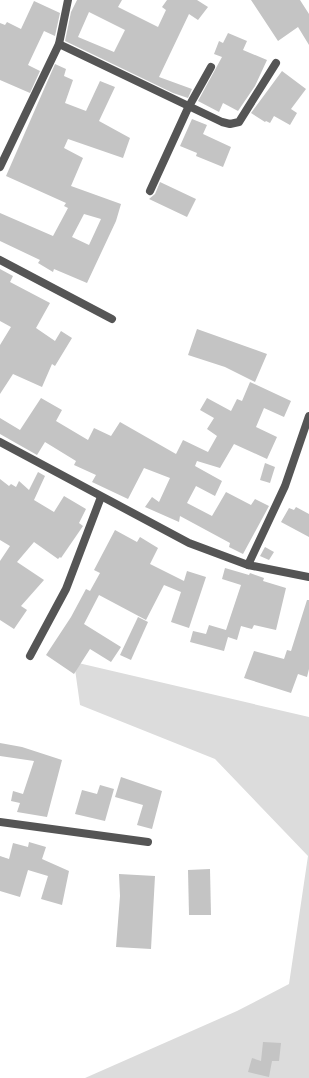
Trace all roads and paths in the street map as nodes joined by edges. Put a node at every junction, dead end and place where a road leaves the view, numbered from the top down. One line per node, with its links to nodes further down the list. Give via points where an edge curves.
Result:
1 (68, 0): 2 (street)
2 (59, 44): 5 (street); 6 (street)
3 (276, 63): 5 (street, via 239,122 222,122)
4 (212, 67): 5 (street)
5 (188, 108): 7 (street)
6 (0, 167)
7 (150, 191)
8 (0, 260): 9 (street)
9 (112, 319)
10 (309, 416): 13 (street, via 285,486)
11 (0, 442): 12 (street)
12 (101, 497): 13 (street, via 189,543); 15 (street, via 66,590)
13 (248, 565): 14 (street)
14 (309, 577)
15 (30, 656)
16 (0, 822): 17 (street)
17 (148, 842)

